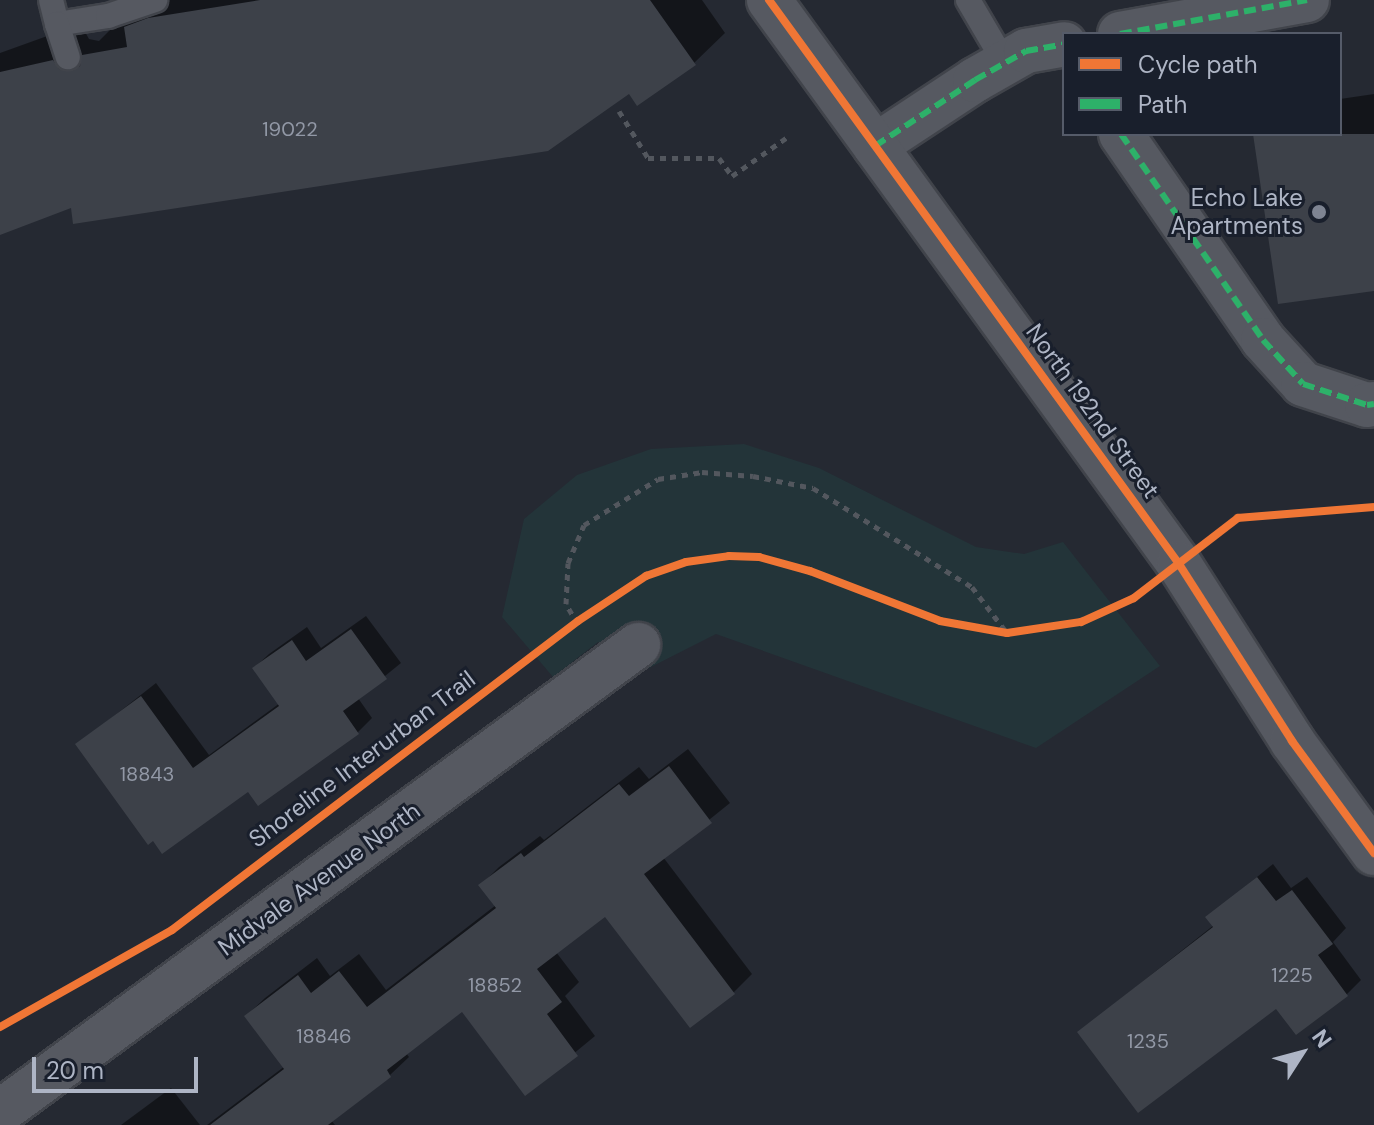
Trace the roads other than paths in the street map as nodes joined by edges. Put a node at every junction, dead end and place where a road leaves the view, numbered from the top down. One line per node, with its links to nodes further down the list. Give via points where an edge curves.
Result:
1 (51, 0): 6 (lane)
2 (155, 0): 6 (lane, via 108,16)
3 (769, 0): 12 (street, North 192nd Street)
4 (968, 0): 10 (lane)
5 (1307, 0): 7 (street)
6 (57, 24): 9 (lane)
7 (1131, 32)
8 (1062, 44): 10 (street, via 1026,51)
9 (68, 57)
10 (1005, 63): 12 (street)
11 (1122, 136): 13 (street, via 1263,340 1303,384)
12 (875, 146): 15 (street, North 192nd Street, via 1179,564 1292,741)
13 (1374, 404)
14 (638, 645): 16 (street, Midvale Avenue North)
15 (1374, 853)
16 (0, 1112)

